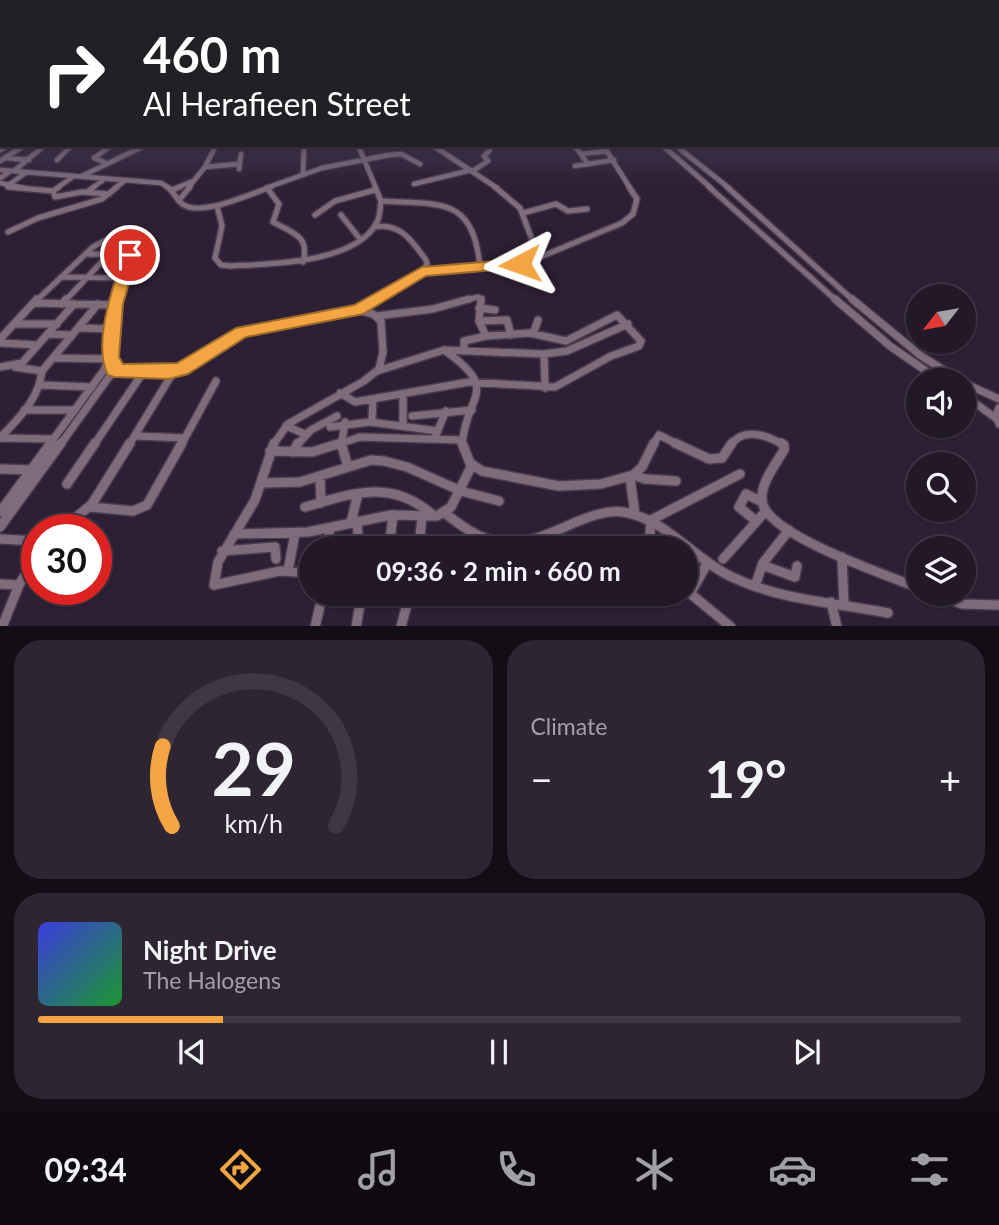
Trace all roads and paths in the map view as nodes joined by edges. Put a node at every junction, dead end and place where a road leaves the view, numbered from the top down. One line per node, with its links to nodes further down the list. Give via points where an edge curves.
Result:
1 (21, 147): 19 (street)
2 (43, 147): 21 (street)
3 (70, 147): 22 (street)
4 (109, 147): 24 (street, via 94,156)
5 (143, 147): 24 (street)
6 (215, 147): 28 (street)
7 (304, 147): 33 (street)
8 (359, 147): 20 (street)
9 (435, 147): 29 (street)
10 (489, 147): 29 (street, via 484,156 488,161)
11 (576, 147): 18 (street)
12 (665, 147): 16 (street)
13 (678, 147): 15 (street)
14 (605, 148): 18 (street); 23 (street)
15 (683, 151): 16 (street); 64 (street)
16 (673, 153): 67 (street)
17 (240, 154): 28 (street, via 239,166)
18 (581, 154): 26 (street)
19 (2, 158): 21 (street)
20 (363, 159): 25 (street, via 401,154); 33 (street); 43 (street)
21 (29, 160): 31 (street)
22 (57, 160)
23 (614, 160): 26 (street); 60 (street, via 636,195 633,214)
24 (106, 163): 35 (street)
25 (420, 164)
26 (588, 164): 27 (street)
27 (575, 166)
28 (205, 167): 34 (street)
29 (472, 170): 39 (street); 51 (street)
30 (0, 171): 31 (street)
31 (11, 173): 32 (street); 35 (street); 36 (street)
32 (24, 174): 35 (street); 40 (street)
33 (303, 175): 42 (street)
34 (197, 177): 41 (street); 47 (street)
35 (76, 178): 37 (street); 41 (street, via 156,182); 44 (street)
36 (0, 181): 40 (street)
37 (102, 181): 38 (street); 45 (street)
38 (123, 182): 41 (street); 46 (street)
39 (414, 184)
40 (7, 186): 44 (street)
41 (171, 188): 47 (street)
42 (267, 188): 49 (street); 61 (street, via 279,204 273,222 302,239 306,250)
43 (375, 190): 48 (street); 52 (street, via 335,201)
44 (53, 191): 45 (street, via 58,197)
45 (87, 192): 46 (street)
46 (109, 194): 55 (street)
47 (179, 200): 49 (street, via 188,208)
48 (381, 201): 54 (street); 62 (street, via 424,202 458,213 477,234)
49 (217, 206): 61 (street, via 222,226 215,258 218,264)
50 (587, 209): 51 (street, via 568,211 556,204)
51 (523, 213): 60 (street)
52 (315, 215)
53 (341, 215): 56 (street)
54 (373, 228): 56 (street); 63 (street, via 388,225 403,233 426,260)
55 (8, 232)
56 (360, 239): 61 (street, via 340,251)
57 (85, 253): 58 (street); 59 (street, via 121,232 130,242); 65 (street)
58 (109, 254): 59 (street); 66 (street)
59 (130, 255): 68 (street)
60 (539, 258): 62 (street)
61 (303, 262)
62 (480, 266): 63 (street)
63 (422, 272): 75 (street)
64 (825, 275): 67 (street); 100 (street, via 894,336)
65 (61, 277): 66 (street); 69 (street)
66 (87, 277): 68 (street); 70 (street)
67 (810, 277): 99 (street)
68 (122, 278): 73 (street)
69 (35, 303): 70 (street); 80 (street)
70 (62, 304): 71 (street)
71 (74, 304): 72 (street); 81 (street)
72 (98, 304): 73 (street); 83 (street)
73 (116, 304): 84 (street)
74 (479, 308): 76 (street); 77 (street, via 481,299 475,297 441,308); 79 (street)
75 (358, 310): 77 (street); 105 (street, via 251,329)
76 (495, 310)
77 (377, 316): 106 (street, via 383,345)
78 (538, 320): 86 (street)
79 (479, 321): 88 (street, via 507,320); 89 (street)
80 (15, 324): 81 (street); 90 (street)
81 (57, 324): 85 (street)
82 (628, 324): 86 (street, via 617,315 564,342); 94 (street, via 575,349); 111 (street, via 640,338 639,346)
83 (78, 328): 84 (street); 87 (street)
84 (115, 329): 96 (street)
85 (48, 334): 87 (street); 91 (street)
86 (533, 334): 88 (street)
87 (72, 335): 95 (street)
88 (511, 335): 89 (street)
89 (486, 336): 92 (street, via 464,341)
90 (0, 341): 91 (street)
91 (38, 345): 98 (street)
92 (464, 349): 93 (street); 94 (street)
93 (444, 350): 106 (street); 108 (street, via 470,370)
94 (544, 354): 111 (street)
95 (53, 358): 96 (street); 103 (street)
96 (110, 359): 101 (street); 102 (street)
97 (0, 367): 98 (street)
98 (15, 367): 103 (street)
99 (922, 368)
100 (941, 368)
101 (104, 370): 102 (street); 110 (street)
102 (114, 370): 104 (street); 169 (street)
103 (42, 371): 109 (street)
104 (144, 371): 105 (street); 151 (street)
105 (174, 371): 133 (street)
106 (377, 372): 113 (street)
107 (216, 381): 135 (street)
108 (475, 382): 111 (street); 114 (street); 121 (street)
109 (40, 385): 110 (street); 119 (street)
110 (92, 387): 120 (street)
111 (545, 388)
112 (976, 388): 116 (street)
113 (340, 393): 115 (street, via 353,402); 129 (street)
114 (403, 394): 115 (street); 128 (street)
115 (373, 399): 125 (street)
116 (999, 399)
117 (976, 405): 126 (street)
118 (999, 408): 126 (street)
119 (24, 410): 120 (street); 134 (street)
120 (75, 410): 136 (street)
121 (472, 410): 122 (street); 138 (street)
122 (446, 411): 124 (street); 131 (street)
123 (337, 416): 132 (street)
124 (412, 416)
125 (372, 421): 127 (street); 128 (street)
126 (998, 421)
127 (345, 422): 130 (street); 139 (street)
128 (403, 424): 131 (street)
129 (286, 426): 132 (street); 140 (street)
130 (330, 427)
131 (438, 431): 137 (street)
132 (305, 434): 141 (street)
133 (135, 436): 135 (street); 157 (street)
134 (0, 438): 136 (street)
135 (185, 438): 157 (street, via 147,505 133,511)
136 (53, 439): 145 (street)
137 (434, 440): 138 (street); 139 (street, via 364,437)
138 (461, 440): 142 (street, via 463,454)
139 (342, 442): 141 (street, via 312,452); 143 (street)
140 (270, 451): 141 (street); 150 (street)
141 (293, 452)
142 (472, 465): 147 (street, via 487,473 551,486); 152 (street)
143 (348, 467): 148 (street); 152 (street, via 382,460 411,467)
144 (0, 469): 145 (street)
145 (31, 470): 156 (street)
146 (740, 474): 166 (street)
147 (631, 476): 149 (street); 159 (street, via 643,466 659,435 709,459 722,458 739,436 776,439 784,450 767,483); 163 (street)
148 (320, 477): 150 (street); 155 (street)
149 (676, 481)
150 (262, 483): 173 (street)
151 (67, 484)
152 (460, 491): 154 (street); 160 (street)
153 (358, 494): 155 (street); 165 (street, via 399,492 421,503); 168 (street)
154 (499, 500)
155 (321, 503): 158 (street)
156 (2, 507)
157 (90, 507): 161 (street)
158 (305, 507)
159 (764, 507): 167 (street); 167 (street, via 746,494 739,507); 171 (street, via 775,522)
160 (445, 513): 165 (street); 178 (street)
161 (81, 514)
162 (393, 515): 164 (street); 168 (street); 176 (street)
163 (635, 515): 166 (street); 179 (street, via 599,513)
164 (422, 516): 165 (street); 177 (street)
165 (433, 516)
166 (652, 520): 180 (street); 187 (street)
167 (756, 521): 186 (street)
168 (354, 522): 170 (street); 175 (street)
169 (0, 527)
170 (330, 528): 172 (street); 174 (street)
171 (789, 530): 184 (street); 188 (street)
172 (295, 533): 173 (street); 190 (street)
173 (234, 534): 183 (street)
174 (329, 536)
175 (357, 536)
176 (390, 536)
177 (420, 536)
178 (473, 536)
179 (547, 536)
180 (650, 536)
181 (0, 539): 182 (street)
182 (21, 540)
183 (222, 551): 185 (street, via 275,547); 190 (street, via 214,585)
184 (842, 557): 194 (street); 201 (street)
185 (276, 559)
186 (723, 559)
187 (708, 562): 192 (street); 197 (street)
188 (762, 565): 189 (street, via 795,577); 197 (street)
189 (797, 566)
190 (288, 571): 191 (street)
191 (299, 572)
192 (698, 577)
193 (21, 582): 196 (street)
194 (906, 583)
195 (0, 584): 196 (street)
196 (19, 585): 207 (street)
197 (755, 586): 199 (street)
198 (698, 600): 211 (street)
199 (831, 602): 201 (street); 212 (street)
200 (976, 604): 202 (street)
201 (844, 605): 206 (street)
202 (999, 605)
203 (320, 606): 208 (street)
204 (360, 606): 209 (street)
205 (407, 606): 210 (street)
206 (888, 613)
207 (2, 626)
208 (315, 626)
209 (356, 626)
210 (401, 626)
211 (731, 626)
212 (837, 626)

